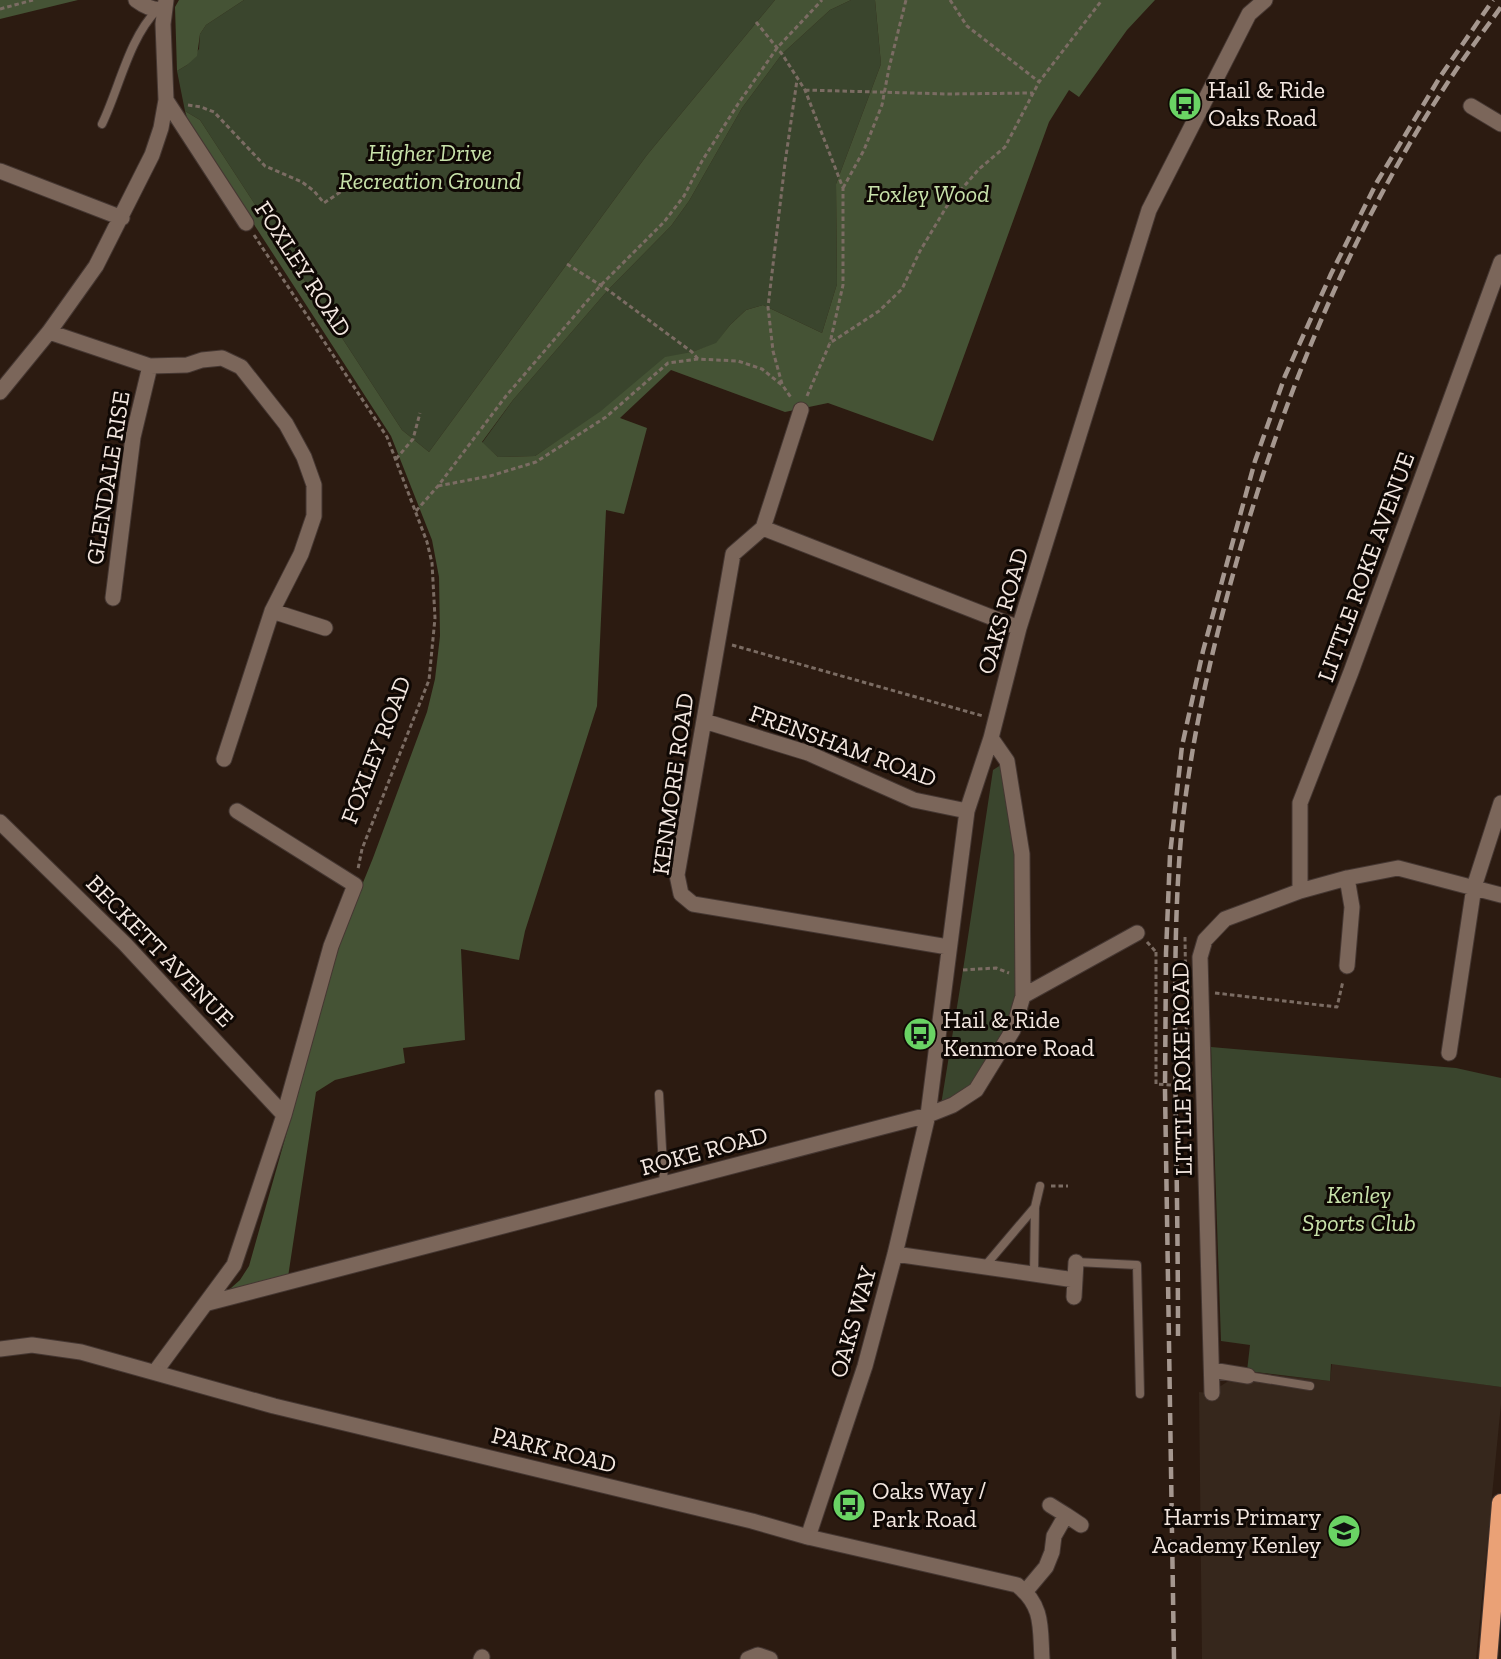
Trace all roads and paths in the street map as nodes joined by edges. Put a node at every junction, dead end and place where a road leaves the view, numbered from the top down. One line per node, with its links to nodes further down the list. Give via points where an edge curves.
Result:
1 (33, 0): 9 (path)
2 (136, 0): 8 (street)
3 (822, 0): 11 (path)
4 (906, 0): 15 (path)
5 (950, 0): 13 (path, via 967,26)
6 (1102, 0): 13 (path)
7 (1264, 0): 43 (street, OAKS ROAD, via 1250,14 1149,210)
8 (162, 7): 17 (street); 19 (lane, via 147,20)
9 (0, 9)
10 (756, 22): 11 (path)
11 (777, 48): 12 (path); 28 (path, via 702,161 684,196 664,222)
12 (797, 80): 14 (path); 31 (path, via 768,307 772,351 783,386 762,369 738,361)
13 (1039, 82): 16 (path)
14 (805, 90): 15 (path); 23 (path)
15 (884, 93): 16 (path); 23 (path, via 864,150)
16 (1033, 93): 30 (path, via 1005,147 979,169 947,206 902,289)
17 (166, 100): 22 (path, via 214,112 265,166 302,182 324,203); 24 (street, via 152,155); 25 (street, FOXLEY ROAD)
18 (1472, 106): 20 (street)
19 (102, 124)
20 (1501, 124)
21 (0, 171): 24 (street)
22 (355, 182)
23 (843, 188): 30 (path, via 843,285)
24 (122, 218): 29 (street, via 96,266)
25 (246, 224): 36 (path, FOXLEY ROAD, via 387,437)
26 (1501, 262): 56 (street, LITTLE ROKE AVENUE, via 1299,803)
27 (567, 264): 28 (path)
28 (600, 286): 31 (path); 37 (path, via 506,396)
29 (49, 332): 32 (street); 33 (street)
30 (830, 343): 34 (path)
31 (698, 359): 37 (path, via 668,363 606,417 536,462)
32 (150, 366): 40 (street, GLENDALE RISE, via 133,437); 41 (street, via 187,365 222,358 241,367 286,424 304,457 314,485 314,516 301,554)
33 (0, 393)
34 (801, 410): 39 (street)
35 (420, 413): 36 (path, via 413,439)
36 (396, 459): 38 (path, FOXLEY ROAD)
37 (438, 486): 38 (path)
38 (416, 512): 54 (path, FOXLEY ROAD, via 434,580 429,680 362,849)
39 (763, 528): 43 (street); 44 (street, KENMORE ROAD, via 733,554)
40 (113, 598)
41 (272, 611): 42 (street); 48 (street)
42 (325, 628)
43 (1019, 628): 45 (street, OAKS ROAD)
44 (718, 641): 45 (path); 46 (street, KENMORE ROAD)
45 (996, 719): 47 (street, OAKS ROAD)
46 (704, 721): 51 (street, FRENSHAM ROAD, via 808,753 914,800); 60 (street, KENMORE ROAD, via 677,875 681,894 693,904)
47 (992, 738): 51 (street, OAKS ROAD); 66 (street, ROKE ROAD, via 1007,761 1022,854)
48 (224, 759)
49 (1501, 803): 55 (street)
50 (237, 811): 54 (street)
51 (967, 811): 60 (street, OAKS ROAD)
52 (0, 822): 69 (street, BECKETT AVENUE, via 125,944)
53 (1347, 878): 55 (street, LITTLE ROKE ROAD, via 1398,868); 56 (street, LITTLE ROKE ROAD); 62 (street, via 1352,907)
54 (355, 885): 69 (street, via 331,946)
55 (1474, 887): 57 (street, LITTLE ROKE ROAD); 67 (street)
56 (1300, 891): 83 (street, LITTLE ROKE ROAD, via 1225,919 1205,940 1200,957)
57 (1501, 895)
58 (1137, 933): 66 (street)
59 (1185, 937): 61 (path, bridge, via 1187,1086 1156,1084)
60 (948, 947): 70 (street, OAKS ROAD)
61 (1156, 952)
62 (1347, 966): 65 (path, via 1337,1007)
63 (996, 968): 64 (path)
64 (963, 970)
65 (1227, 994)
66 (1023, 996): 70 (street, ROKE ROAD, via 1013,1030 976,1090 953,1106)
67 (1449, 1053)
68 (659, 1094): 71 (lane)
69 (284, 1115): 81 (street, via 234,1265)
70 (927, 1115): 71 (street, ROKE ROAD); 75 (street, OAKS WAY)
71 (664, 1185): 81 (street, ROKE ROAD)
72 (1040, 1186): 73 (path); 74 (lane)
73 (1068, 1186)
74 (1035, 1207): 77 (lane); 78 (lane)
75 (896, 1254): 77 (street); 93 (street, OAKS WAY, via 866,1366)
76 (1076, 1262): 79 (street); 88 (lane, via 1137,1265)
77 (984, 1267): 78 (street)
78 (1034, 1274): 79 (street)
79 (1075, 1280): 80 (street)
80 (1074, 1297)
81 (208, 1303): 84 (street)
82 (0, 1349): 84 (street, PARK ROAD, via 32,1345 81,1352)
83 (1212, 1370): 85 (street); 87 (street, LITTLE ROKE ROAD)
84 (155, 1372): 93 (street, PARK ROAD, via 273,1406)
85 (1248, 1376): 86 (lane)
86 (1310, 1386)
87 (1212, 1393)
88 (1140, 1394)
89 (1501, 1503): 98 (highway)
90 (1050, 1505): 91 (street)
91 (1066, 1515): 92 (street); 94 (street, via 1054,1536 1046,1567)
92 (1081, 1525)
93 (808, 1537): 94 (street, PARK ROAD, via 1017,1585)
94 (1025, 1592): 97 (street, via 1039,1614)
95 (748, 1659): 96 (street, via 758,1655)
96 (770, 1659)
97 (1042, 1659)
98 (1488, 1659)

